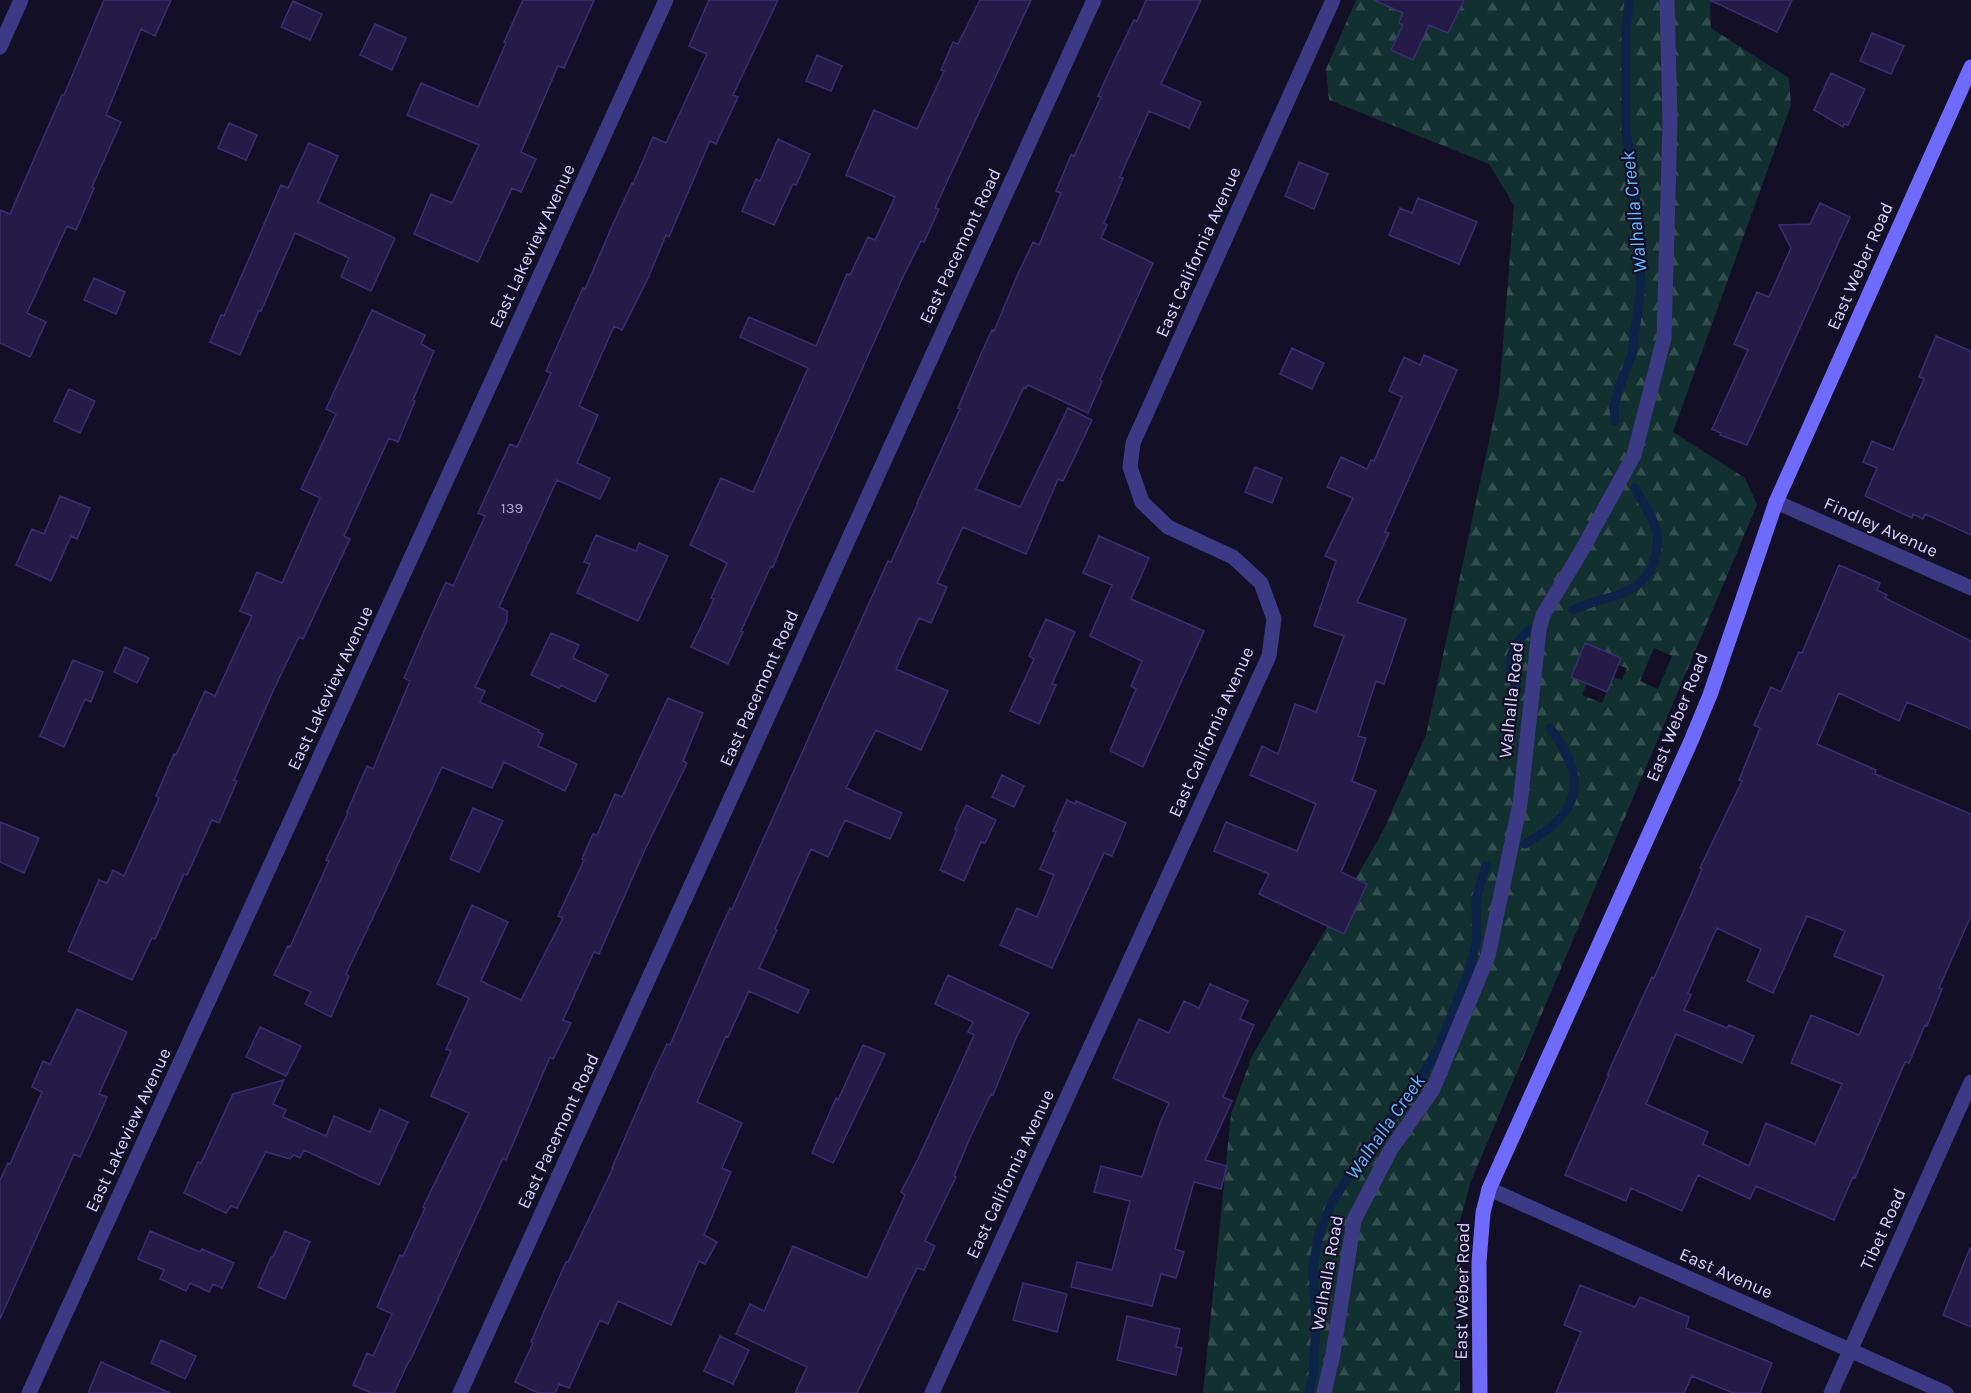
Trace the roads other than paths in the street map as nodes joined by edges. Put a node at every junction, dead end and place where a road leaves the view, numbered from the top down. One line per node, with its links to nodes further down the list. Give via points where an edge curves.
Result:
1 (21, 0): 6 (street)
2 (666, 0): 13 (street, East Lakeview Avenue)
3 (1094, 0): 14 (street, East Pacemont Road)
4 (1333, 0): 15 (street, East California Avenue, via 1133,443 1130,467 1142,502 1168,527 1233,557 1261,583 1274,619 1269,656)
5 (1667, 0): 16 (street, Walhalla Road, via 1670,133 1664,338 1634,455 1539,630 1520,804 1488,956 1433,1089 1391,1149 1353,1220)
6 (0, 47)
7 (1971, 67): 8 (street, East Weber Road)
8 (1776, 502): 9 (street, Findley Avenue); 11 (street, East Weber Road, via 1691,741)
9 (1971, 588)
10 (1971, 1082): 12 (street, Tibet Road)
11 (1489, 1189): 12 (street, East Avenue); 17 (street, East Weber Road, via 1479,1262)
12 (1851, 1350): 18 (street, Tibet Road); 19 (street, East Avenue)
13 (29, 1393)
14 (460, 1393)
15 (932, 1393)
16 (1324, 1393)
17 (1480, 1393)
18 (1831, 1393)
19 (1946, 1393)

